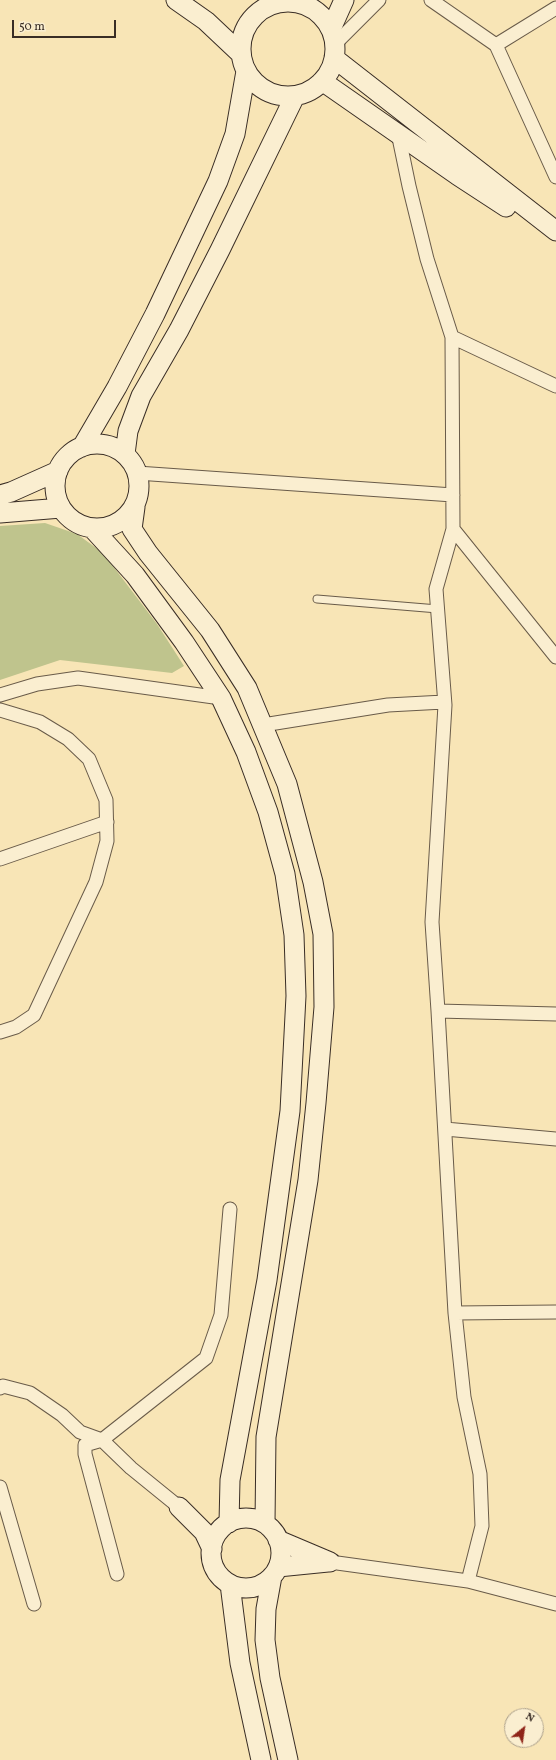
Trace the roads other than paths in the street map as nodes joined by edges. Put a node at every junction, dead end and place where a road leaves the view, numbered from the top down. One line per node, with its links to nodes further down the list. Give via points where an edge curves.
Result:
1 (176, 0): 9 (main road, via 206,22)
2 (344, 0): 7 (main road)
3 (379, 0): 7 (street)
4 (431, 0): 8 (street)
5 (276, 2): 7 (main road, via 300,3 312,9 323,18); 9 (main road, via 261,10 244,30 241,42)
6 (556, 8): 8 (street)
7 (333, 44): 10 (main road, via 330,71); 14 (main road)
8 (496, 45): 13 (street)
9 (243, 63): 11 (main road, via 255,83 266,91 280,96); 18 (main road, via 235,134 218,181 155,314)
10 (322, 81): 11 (main road, via 310,91); 12 (main road)
11 (294, 96): 19 (main road, via 224,243 141,396 128,431)
12 (398, 132): 15 (main road, via 457,175 524,218); 16 (street, via 427,259)
13 (556, 177)
14 (556, 231)
15 (556, 235)
16 (452, 337): 17 (street); 23 (street)
17 (556, 386)
18 (82, 447): 19 (main road, via 104,445); 20 (main road, via 72,452)
19 (125, 454): 21 (main road)
20 (58, 471): 22 (main road, via 11,492); 25 (main road, via 55,483 56,496)
21 (137, 473): 23 (street); 24 (main road, via 139,493)
22 (0, 494)
23 (453, 495): 28 (street)
24 (134, 507): 27 (main road, via 127,517 116,524); 36 (main road, via 132,529 210,630 247,688)
25 (61, 508): 26 (main road); 27 (main road, via 69,518 80,525)
26 (0, 513)
27 (92, 528): 33 (main road, via 135,575)
28 (454, 528): 30 (street, via 436,589); 31 (street)
29 (317, 600): 30 (lane)
30 (438, 609): 34 (street)
31 (556, 657)
32 (0, 695): 33 (street, via 37,684 78,678)
33 (221, 698): 52 (main road, via 246,752 268,812 285,874 294,935 296,996 290,1111 267,1280 230,1480)
34 (444, 702): 36 (street, via 388,705); 39 (street, via 432,922)
35 (0, 710): 37 (street, via 40,722 68,739 89,759 106,800)
36 (263, 725): 51 (main road, via 287,784 313,882 323,934 324,1007 308,1180 266,1437)
37 (107, 822): 38 (street); 41 (street, via 108,841 96,882 34,1016)
38 (0, 859)
39 (438, 1011): 40 (street); 42 (street)
40 (556, 1014)
41 (0, 1032)
42 (445, 1129): 43 (street); 46 (street)
43 (556, 1139)
44 (230, 1209): 48 (street, via 221,1316 206,1358)
45 (556, 1312): 46 (street)
46 (455, 1313): 58 (street, via 464,1397 480,1474 482,1526)
47 (1, 1386): 48 (street, via 30,1393 62,1415 80,1432)
48 (102, 1440): 50 (street, via 131,1468); 57 (street, via 85,1445 85,1454)
49 (0, 1488): 60 (street)
50 (179, 1507): 52 (main road); 54 (main road, via 204,1532)
51 (265, 1523): 52 (main road, via 246,1518); 53 (main road, via 273,1530)
52 (225, 1525): 54 (main road, via 216,1536)
53 (278, 1540): 55 (main road); 56 (main road, via 281,1550)
54 (212, 1550): 59 (main road, via 215,1567 221,1577)
55 (330, 1562): 56 (main road); 58 (street)
56 (275, 1572): 59 (main road, via 263,1583 252,1587); 63 (main road, via 266,1609 265,1640 270,1678)
57 (117, 1574)
58 (468, 1582): 61 (street)
59 (230, 1584): 62 (main road, via 240,1663)
60 (34, 1604)
61 (556, 1604)
62 (261, 1760)
63 (288, 1760)

